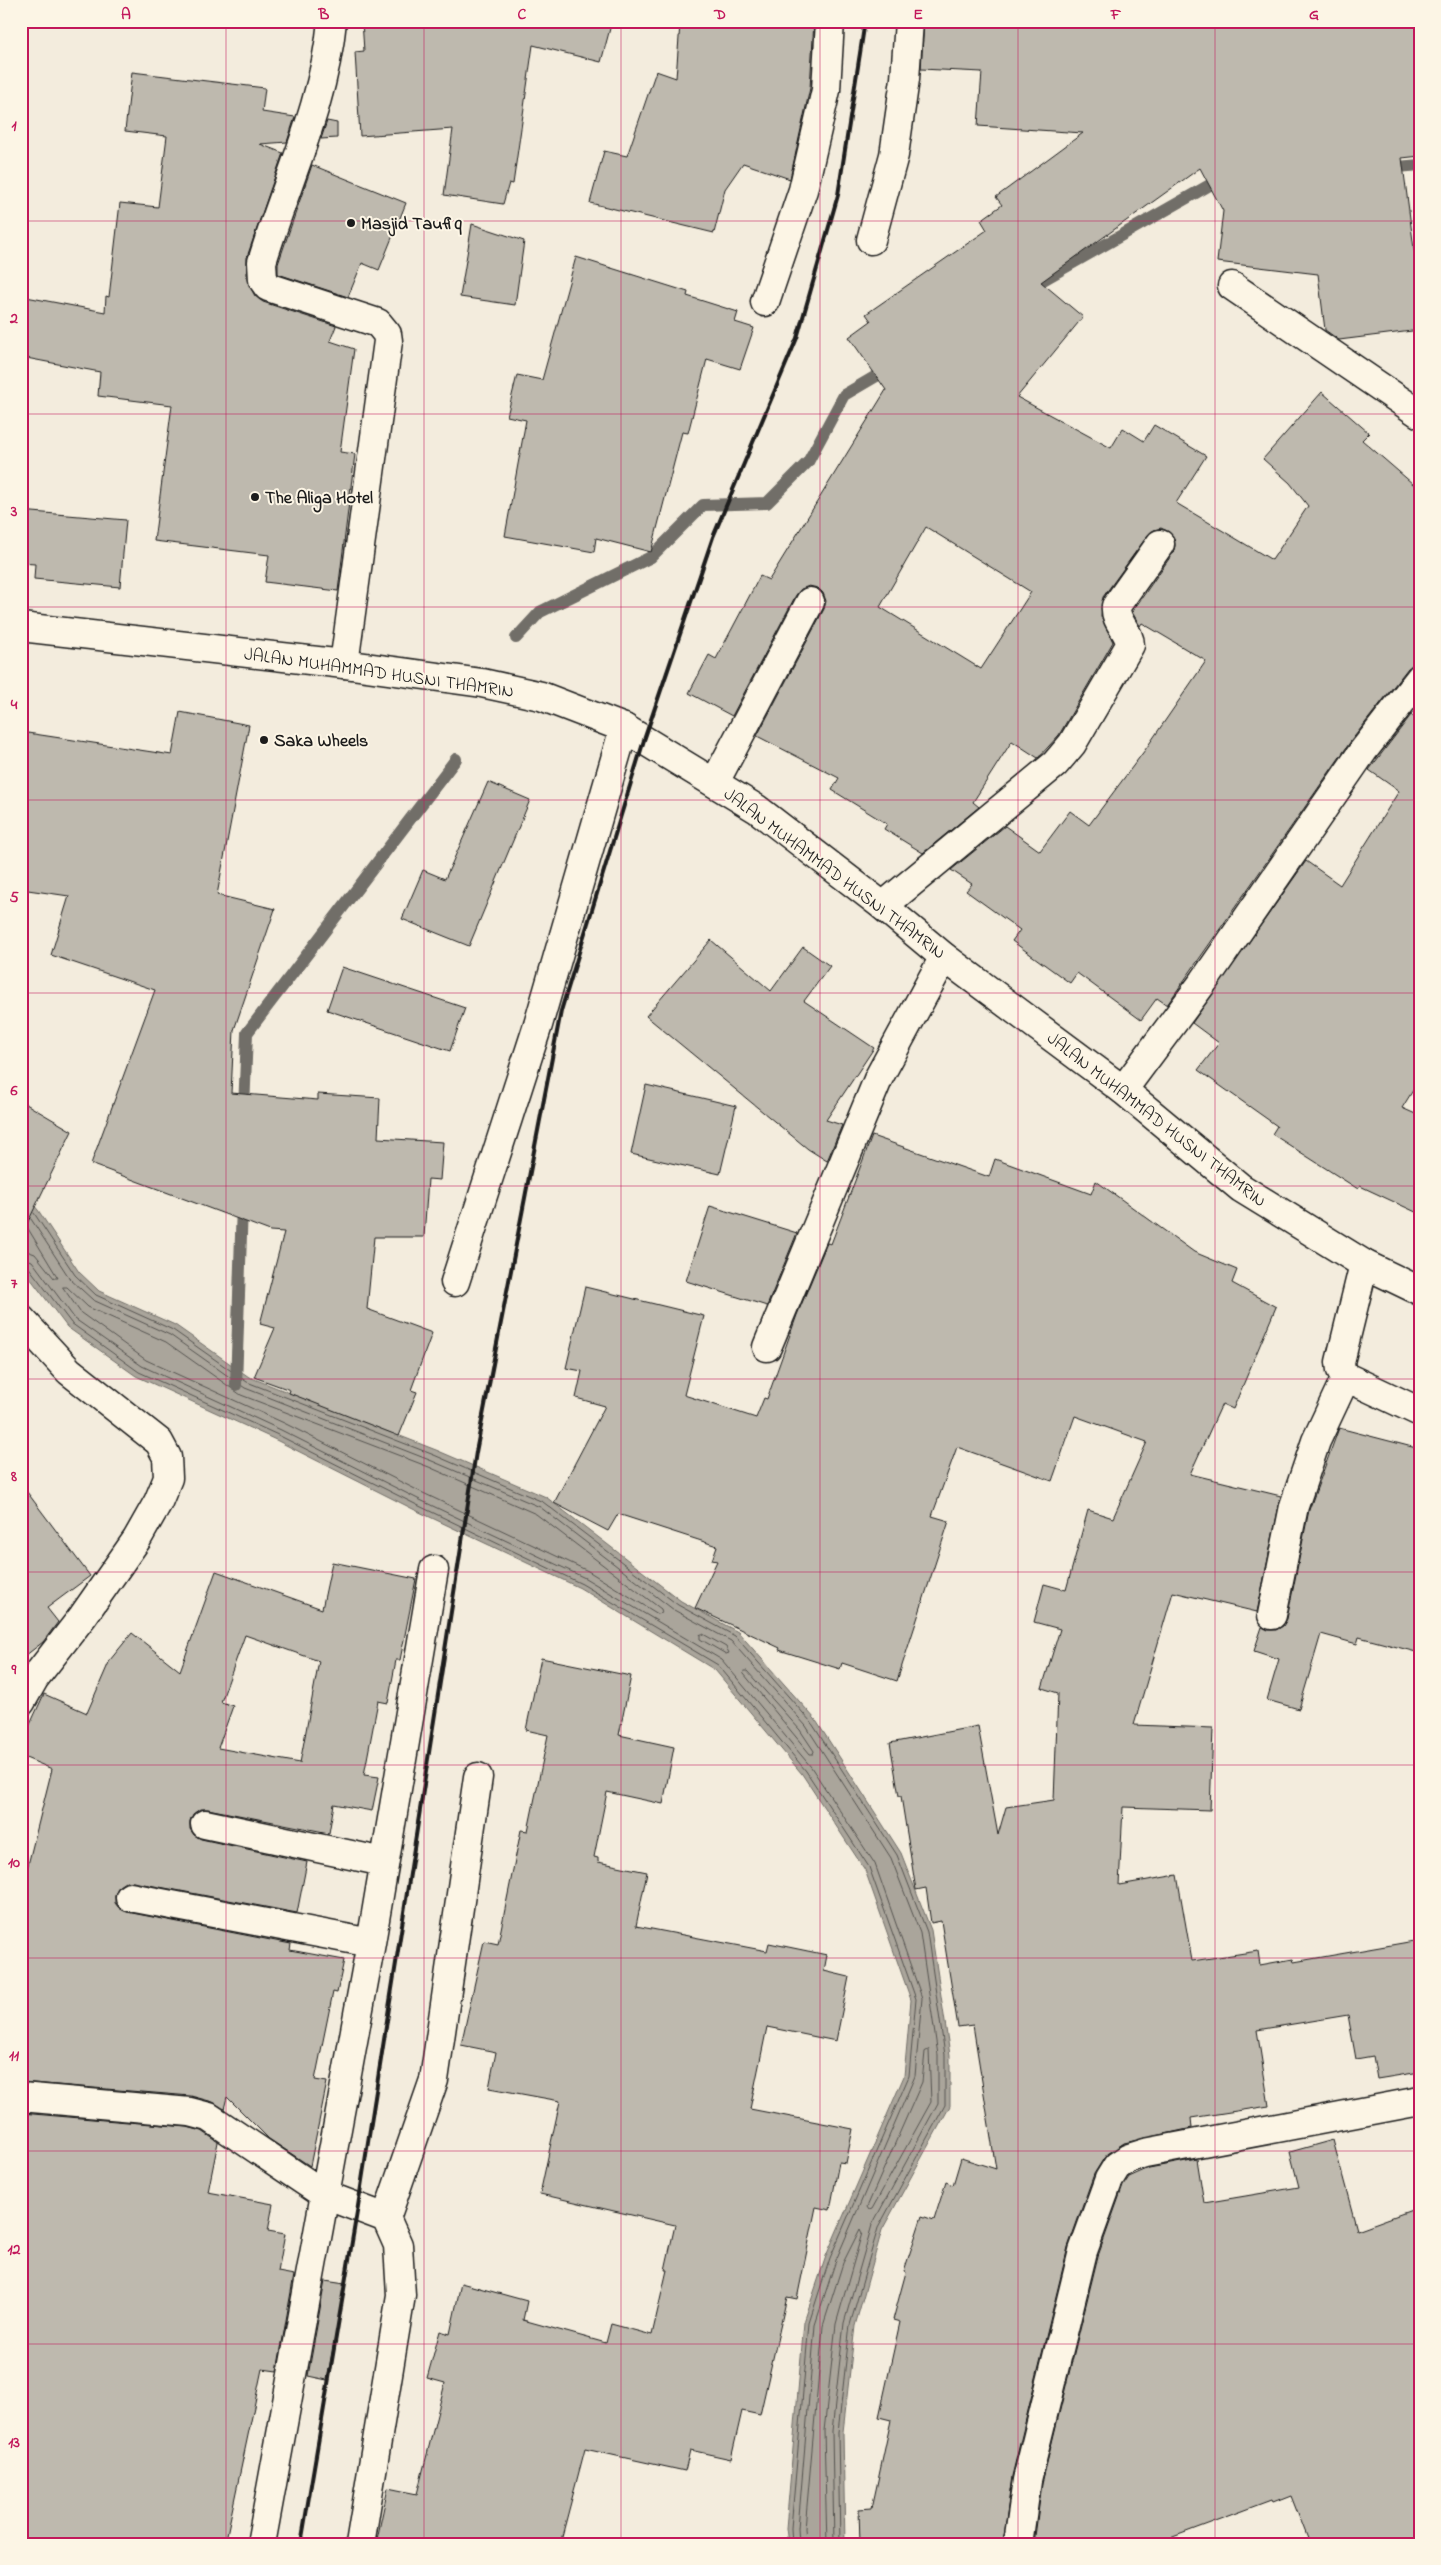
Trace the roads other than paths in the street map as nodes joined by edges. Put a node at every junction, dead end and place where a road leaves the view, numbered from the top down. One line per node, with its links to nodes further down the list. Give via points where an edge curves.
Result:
1 (332, 21): 11 (street, via 329,50 314,111 262,262 263,280 268,287 378,323 387,334)
2 (830, 21): 6 (street, via 826,90 805,181)
3 (909, 21): 4 (street, via 894,155)
4 (871, 240)
5 (1232, 286): 7 (street)
6 (766, 302)
7 (1420, 414)
8 (1160, 544): 15 (street, via 1116,606 1115,613 1130,645 1072,744 1042,776)
9 (810, 602): 14 (street)
10 (21, 627): 11 (street, JALAN MUHAMMAD HUSNI THAMRIN)
11 (344, 664): 13 (street, JALAN MUHAMMAD HUSNI THAMRIN, via 482,683 541,696)
12 (1420, 678): 17 (street, via 1364,750 1204,981)
13 (624, 728): 14 (street, JALAN MUHAMMAD HUSNI THAMRIN); 19 (street, via 538,1025)
14 (715, 782): 15 (street, JALAN MUHAMMAD HUSNI THAMRIN, via 757,809)
15 (883, 906): 16 (street, JALAN MUHAMMAD HUSNI THAMRIN)
16 (944, 957): 17 (street, JALAN MUHAMMAD HUSNI THAMRIN); 22 (street, via 880,1077)
17 (1123, 1090): 18 (street, JALAN MUHAMMAD HUSNI THAMRIN, via 1240,1188)
18 (1364, 1264): 20 (street, JALAN MUHAMMAD HUSNI THAMRIN); 23 (street, via 1340,1362)
19 (455, 1282)
20 (1419, 1289)
21 (21, 1319): 27 (street, via 69,1371 135,1420 159,1442 168,1457 168,1478 137,1539 34,1679)
22 (767, 1347)
23 (1346, 1377): 24 (street); 26 (street, via 1316,1441 1294,1506)
24 (1420, 1412)
25 (434, 1570): 30 (street)
26 (1272, 1615)
27 (21, 1702)
28 (478, 1777): 36 (street, via 434,2080)
29 (205, 1824): 30 (street)
30 (384, 1862): 32 (street)
31 (130, 1897): 32 (street)
32 (370, 1944): 35 (street)
33 (21, 2097): 35 (street, via 190,2112 209,2117)
34 (1420, 2101): 39 (street, via 1145,2153 1117,2166 1082,2250 1027,2480)
35 (325, 2195): 36 (street); 37 (street)
36 (386, 2218): 38 (street, via 398,2245 401,2295)
37 (261, 2544)
38 (360, 2544)
39 (1018, 2544)

